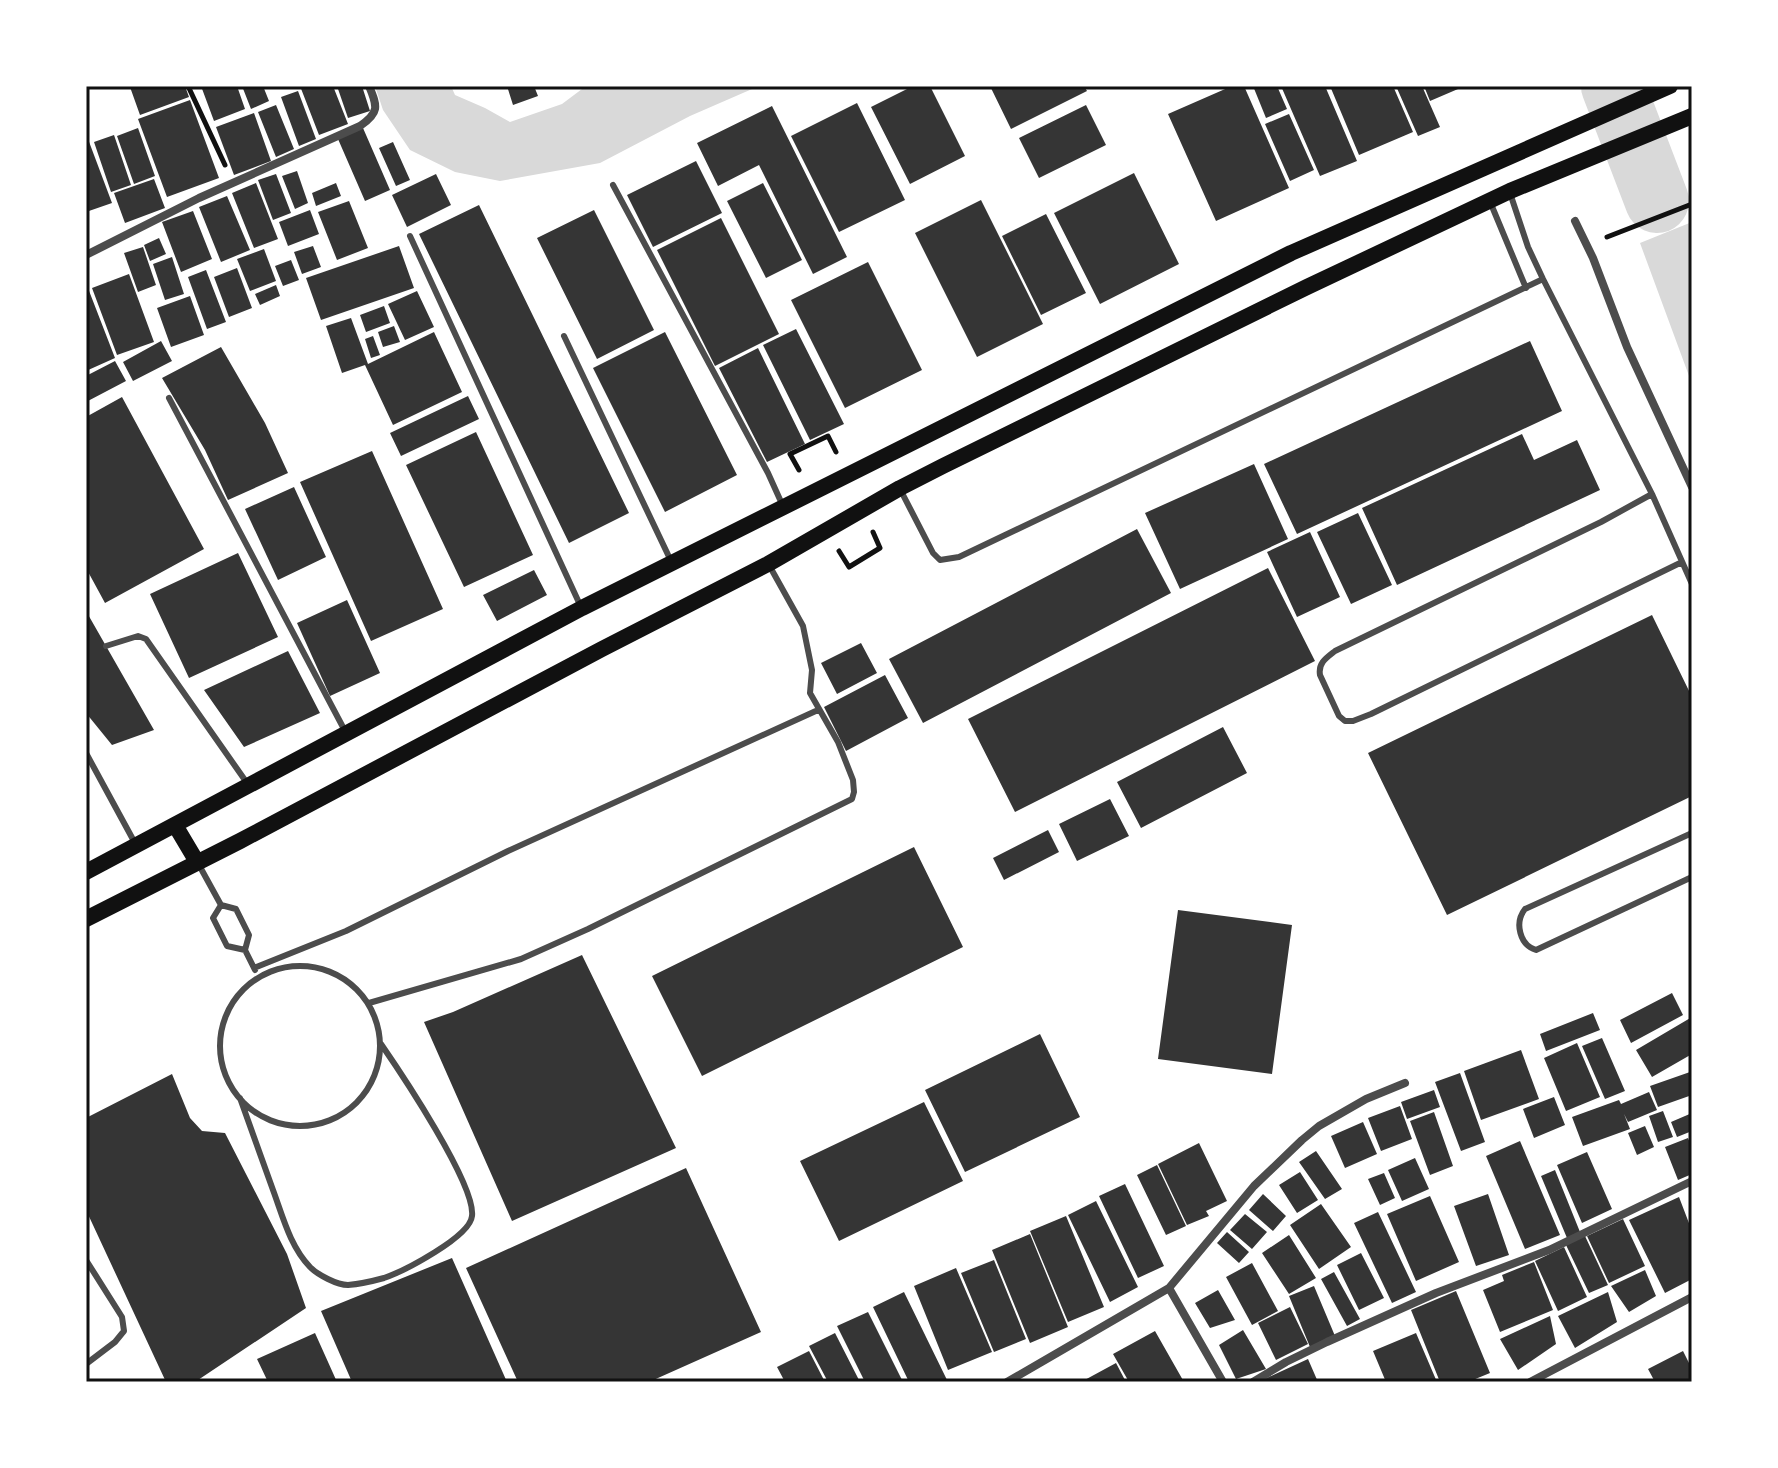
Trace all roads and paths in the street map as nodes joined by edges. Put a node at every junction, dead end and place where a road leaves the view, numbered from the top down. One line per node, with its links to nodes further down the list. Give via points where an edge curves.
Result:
1 (188, 86): 5 (path)
2 (369, 86): 5 (street, via 376,104 369,120)
3 (1669, 86): 23 (main road, via 1291,253)
4 (1688, 118): 7 (main road)
5 (234, 183): 13 (street)
6 (613, 185): 23 (lane)
7 (1510, 191): 8 (main road); 14 (lane)
8 (1490, 201): 15 (lane); 21 (main road)
9 (1692, 204): 11 (path)
10 (1575, 221): 20 (street)
11 (1633, 227)
12 (410, 236): 30 (lane)
13 (86, 255)
14 (1543, 279): 15 (lane); 22 (lane)
15 (1526, 288): 21 (lane, via 959,557 940,560 933,553)
16 (564, 336): 27 (lane)
17 (169, 398): 33 (lane)
18 (828, 436): 19 (path, via 790,454)
19 (796, 464)
20 (1692, 487)
21 (900, 488): 28 (main road)
22 (1652, 494): 26 (lane); 26 (lane, via 1335,651 1319,668 1326,689 1339,716 1353,721)
23 (784, 508): 27 (main road)
24 (880, 548): 25 (path, via 849,567)
25 (843, 557)
26 (1682, 562): 29 (lane)
27 (672, 563): 30 (main road)
28 (768, 564): 32 (lane, via 803,626 812,670 810,693); 39 (main road)
29 (1692, 584)
30 (582, 608): 33 (main road)
31 (106, 646): 35 (lane, via 138,636 146,639)
32 (818, 710): 45 (lane, via 346,931); 47 (lane, via 853,780 849,802 521,959)
33 (346, 734): 35 (main road)
34 (86, 753): 38 (lane)
35 (249, 786): 36 (main road)
36 (175, 825): 38 (main road); 39 (main road)
37 (1692, 833): 41 (lane, via 1525,909 1518,923 1523,940 1536,950)
38 (136, 845): 40 (main road)
39 (197, 862): 42 (lane); 43 (main road)
40 (86, 872)
41 (1692, 877)
42 (221, 905): 44 (lane, via 236,909 249,935); 44 (lane, via 213,918 227,946)
43 (86, 919)
44 (245, 950): 45 (lane)
45 (254, 968): 46 (lane)
46 (258, 977): 47 (lane, via 314,966 340,975); 50 (lane, via 242,990 222,1027 223,1069)
47 (369, 1003): 48 (lane)
48 (381, 1044): 50 (lane, via 372,1084 359,1101 324,1123 281,1124 262,1117); 50 (lane, via 458,1170 472,1216 467,1229 440,1250 385,1277 344,1285 310,1267 293,1243)
49 (1405, 1083): 53 (street, via 1366,1099 1302,1140 1254,1186)
50 (240, 1098)
51 (1692, 1181): 58 (street, via 1549,1250 1327,1342)
52 (86, 1260): 55 (lane, via 122,1317 124,1331)
53 (1169, 1288): 56 (street); 57 (street)
54 (1692, 1297): 59 (street)
55 (86, 1364)
56 (1007, 1382)
57 (1223, 1382)
58 (1253, 1382)
59 (1530, 1382)

